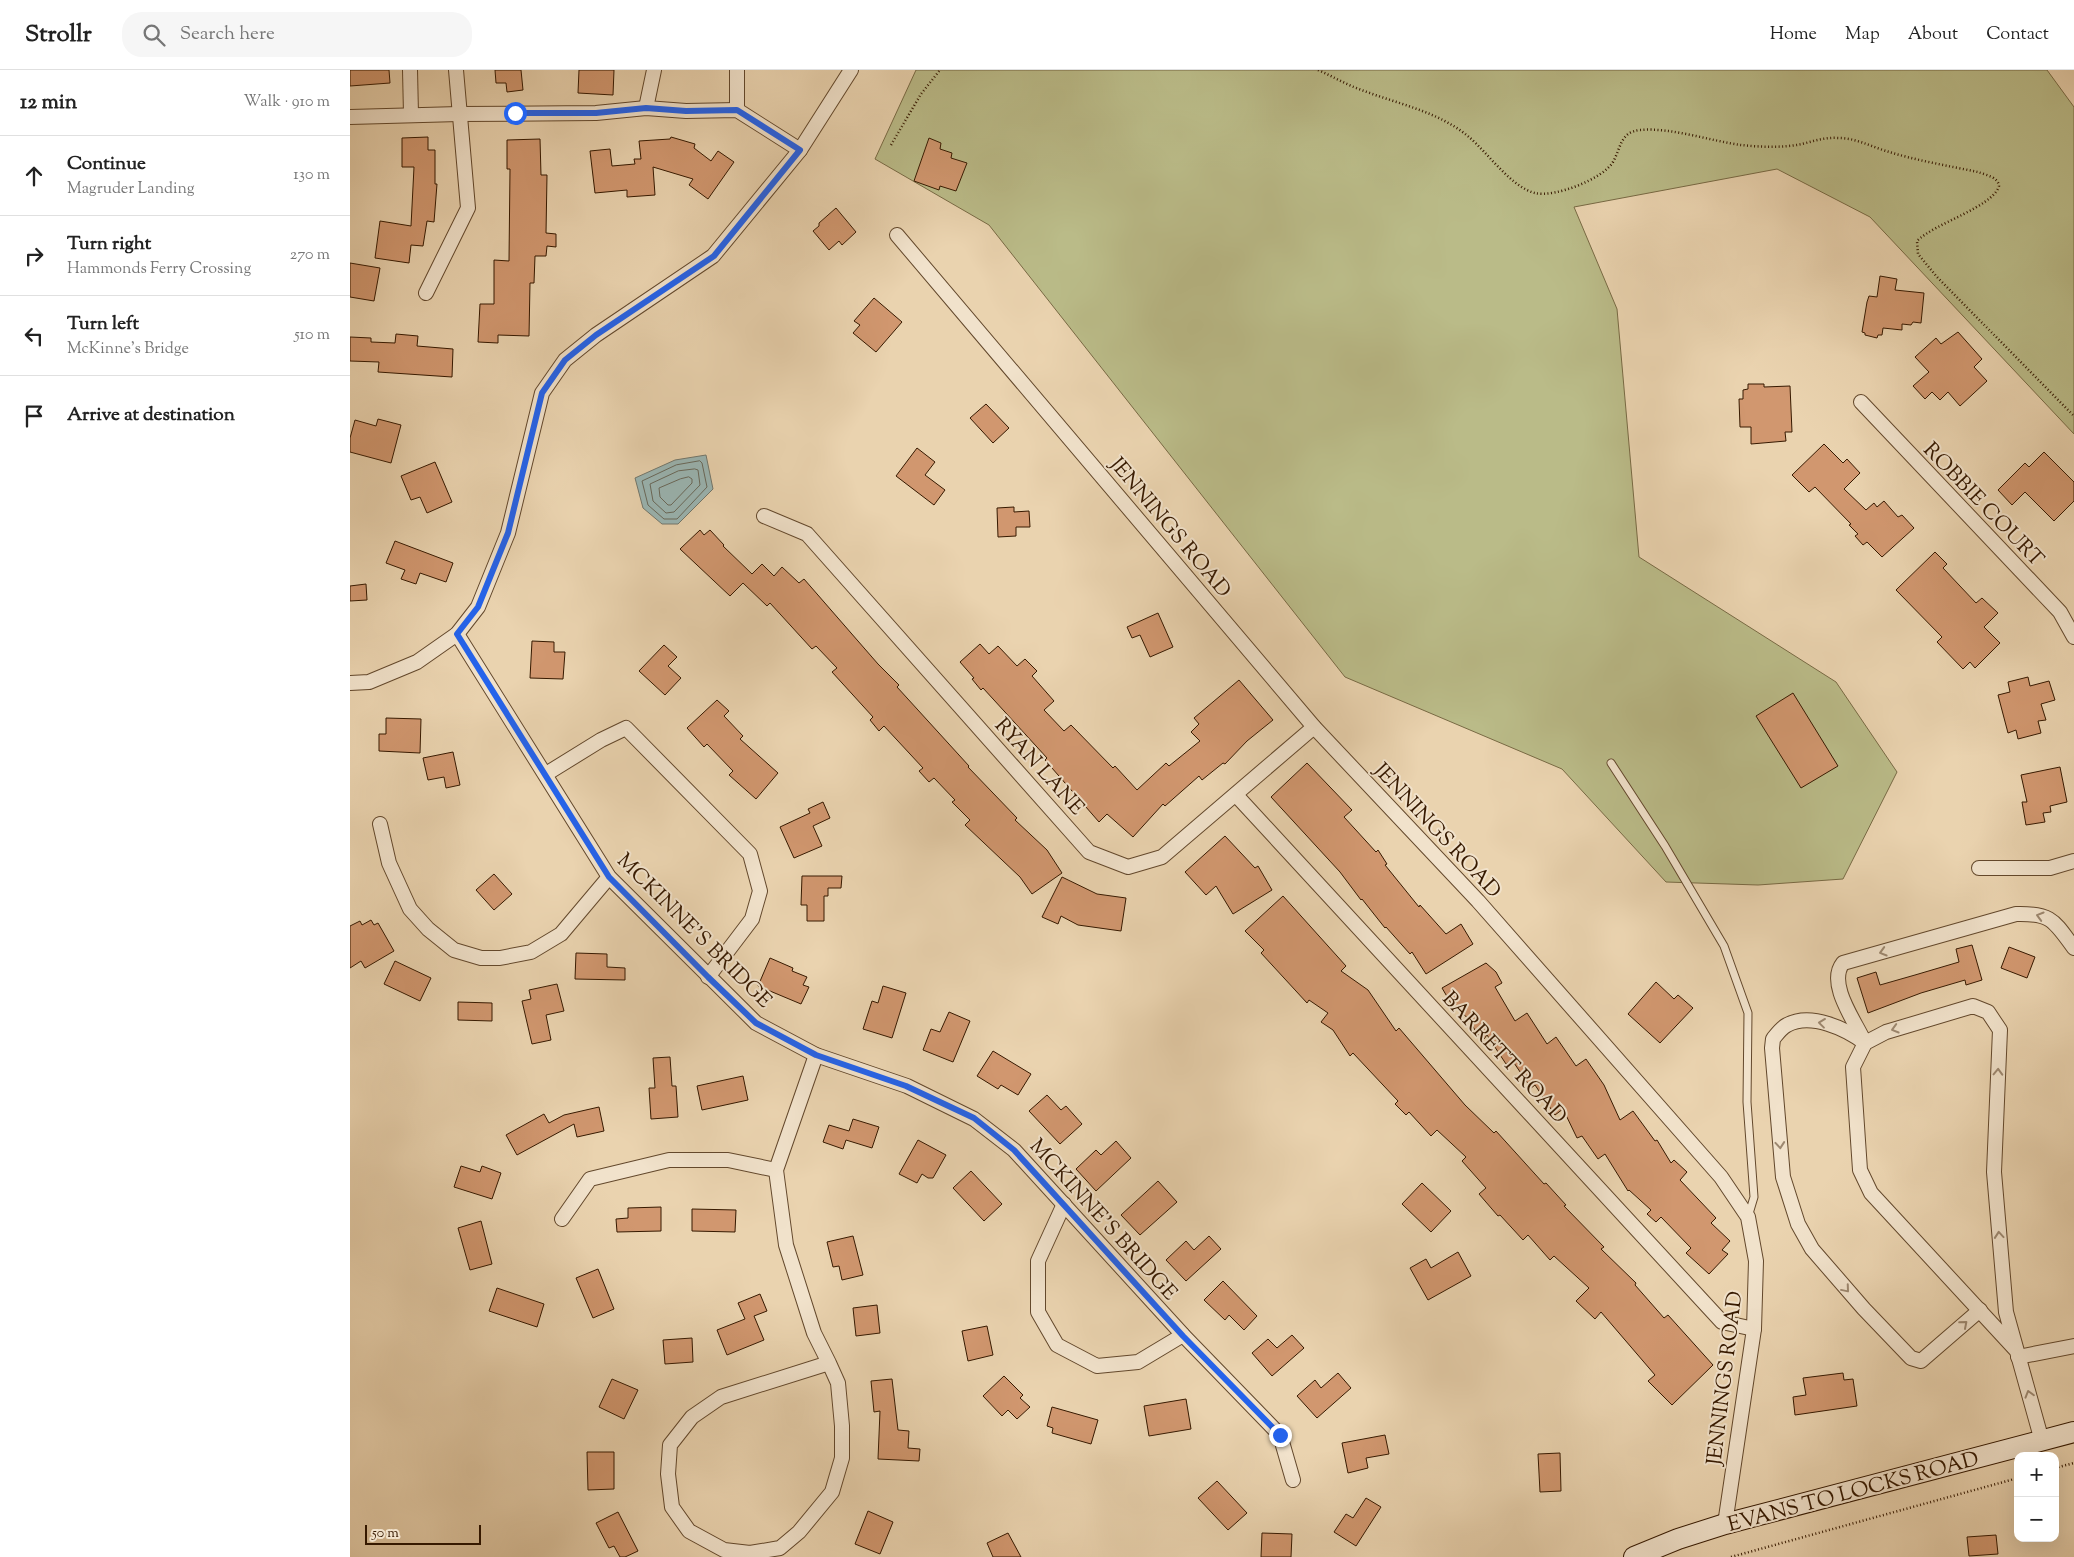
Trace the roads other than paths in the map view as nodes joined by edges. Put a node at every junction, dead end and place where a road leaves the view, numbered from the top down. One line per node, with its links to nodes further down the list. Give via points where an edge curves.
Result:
1 (410, 70): 8 (street)
2 (456, 70): 9 (street)
3 (654, 70): 6 (street)
4 (737, 70): 7 (street)
5 (851, 70): 11 (street)
6 (646, 108): 7 (street); 9 (street, via 596,113)
7 (737, 110): 11 (street)
8 (411, 114): 9 (street); 10 (street)
9 (459, 114): 13 (street, via 468,208)
10 (350, 117)
11 (800, 150): 16 (street, via 714,256 596,335 565,360 542,393 508,533 478,607)
12 (897, 235): 19 (street, JENNINGS ROAD)
13 (426, 293)
14 (1861, 402): 17 (street, ROBBIE COURT, via 2060,612)
15 (764, 516): 22 (street, RYAN LANE, via 807,534 1089,852 1128,866 1162,857)
16 (457, 634): 18 (street, via 417,662 369,682); 21 (street, MCKINNE'S BRIDGE)
17 (2074, 636)
18 (350, 683)
19 (1314, 727): 22 (street, RYAN LANE); 33 (street, JENNINGS ROAD, via 1478,901 1721,1176)
20 (1611, 763): 33 (lane, via 1724,946 1748,1013 1747,1102 1754,1197)
21 (546, 774): 26 (street, MCKINNE'S BRIDGE); 28 (street, via 626,728 750,854 760,891 752,919)
22 (1236, 795): 36 (street, BARRETT ROAD, via 1722,1322)
23 (380, 824): 26 (street, via 388,863 410,908 428,929 454,950 481,958 531,952 561,934)
24 (2074, 861): 25 (street, via 2050,868)
25 (1979, 868)
26 (609, 877): 28 (street, MCKINNE'S BRIDGE)
27 (2074, 948): 29 (street, one-way to 29, via 2055,922 2045,916 2016,914 1843,963 1837,978 1839,991)
28 (708, 977): 30 (street, MCKINNE'S BRIDGE, via 756,1023)
29 (1865, 1043): 35 (street, via 1853,1067 1860,1170 1870,1193); 35 (street, one-way to 35, via 1828,1023 1803,1021 1788,1024 1773,1039 1783,1177 1798,1224 1812,1249 1864,1310 1911,1358 1922,1361); 39 (street, one-way to 29, via 2006,1312 1994,1172 2000,1030 1988,1012 1974,1006 1886,1032)
30 (816, 1055): 31 (street); 32 (street, MCKINNE'S BRIDGE, via 906,1086 974,1118 1014,1150)
31 (776, 1170): 34 (street, via 728,1160 669,1160 590,1179); 40 (street, via 786,1245 814,1333)
32 (1064, 1204): 37 (street, MCKINNE'S BRIDGE); 37 (street, via 1038,1261 1038,1312 1057,1345 1097,1366 1138,1362)
33 (1748, 1218): 36 (street, JENNINGS ROAD, via 1756,1260)
34 (562, 1219)
35 (1980, 1310): 39 (street)
36 (1754, 1329): 44 (street, JENNINGS ROAD)
37 (1183, 1336): 43 (street, MCKINNE'S BRIDGE, via 1280,1435)
38 (2074, 1346): 39 (street)
39 (2017, 1354): 42 (street, one-way to 39)
40 (829, 1362): 40 (street, via 838,1383 842,1458 832,1492 804,1526 780,1548 750,1553 724,1550 689,1531 672,1507 668,1474 670,1445 692,1417 721,1397)
41 (2074, 1432): 42 (street, EVANS TO LOCKS ROAD)
42 (2042, 1441): 44 (street, EVANS TO LOCKS ROAD)
43 (1292, 1480)
44 (1725, 1524): 45 (street, EVANS TO LOCKS ROAD, via 1678,1538)
45 (1634, 1557)

